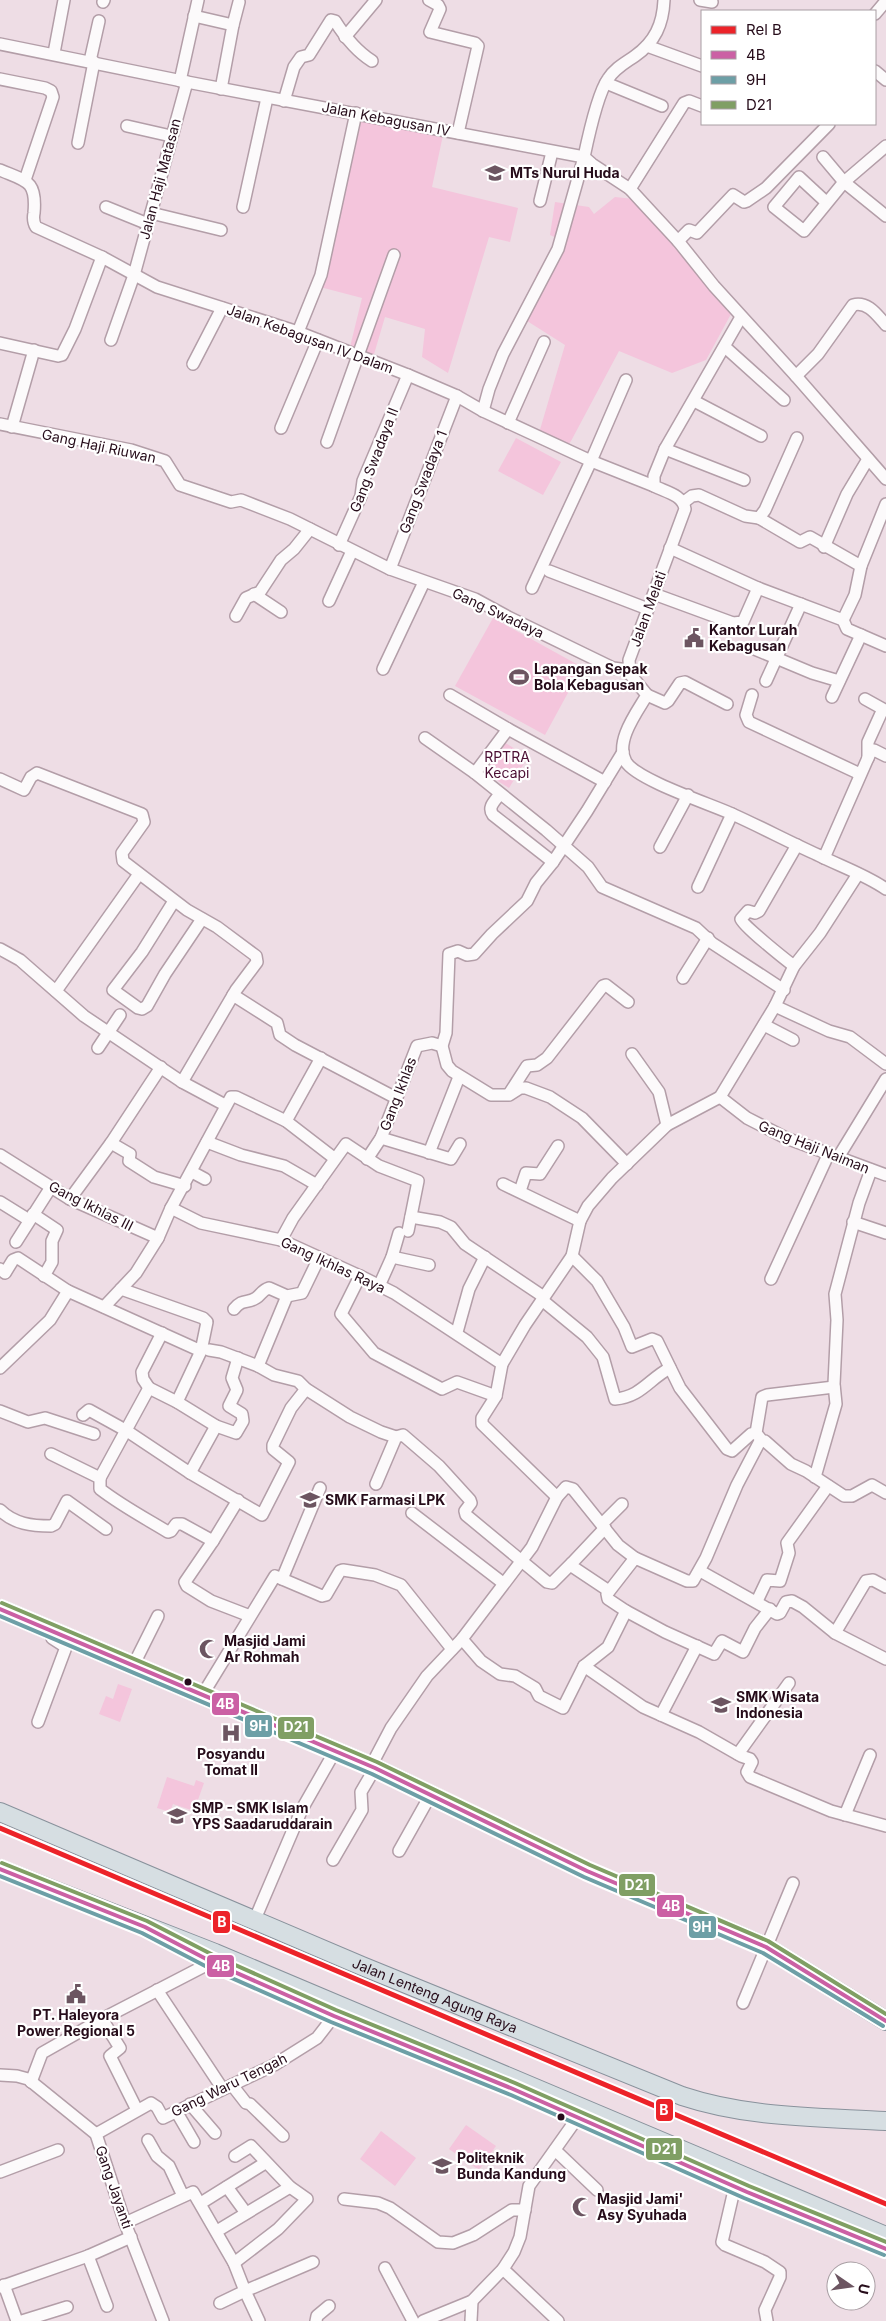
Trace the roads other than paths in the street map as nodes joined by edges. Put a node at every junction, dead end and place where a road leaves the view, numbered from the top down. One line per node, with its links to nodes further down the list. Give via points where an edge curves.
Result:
1 (64, 0): 15 (street)
2 (198, 0): 9 (street, Jalan Haji Matasan)
3 (376, 0): 12 (street)
4 (429, 0): 32 (street, via 440,9 430,32 478,46)
5 (664, 0): 14 (street, via 660,26)
6 (886, 1): 8 (street)
7 (239, 2): 11 (street)
8 (876, 13)
9 (194, 16): 11 (street); 22 (street, Jalan Haji Matasan)
10 (99, 21): 17 (street)
11 (234, 26): 24 (street)
12 (345, 37): 16 (street); 26 (street, via 331,20 309,55 301,57 294,67)
13 (0, 44): 15 (street, Jalan Kebagusan IV)
14 (647, 46): 18 (street); 23 (street, via 619,66)
15 (54, 53): 17 (street, Jalan Kebagusan IV)
16 (372, 61)
17 (92, 62): 22 (street, Jalan Kebagusan IV); 34 (street)
18 (701, 66)
19 (876, 72): 21 (street)
20 (0, 78): 40 (street, via 45,88 53,97)
21 (886, 80)
22 (183, 82): 24 (street, Jalan Kebagusan IV); 33 (street, Jalan Haji Matasan)
23 (606, 83): 27 (street); 37 (street)
24 (221, 89): 25 (street, Jalan Kebagusan IV)
25 (267, 98): 26 (street, Jalan Kebagusan IV); 46 (street)
26 (284, 101): 29 (street, Jalan Kebagusan IV)
27 (662, 106)
28 (701, 106): 42 (street, via 689,101 684,103)
29 (356, 114): 32 (street, Jalan Kebagusan IV); 57 (street, via 321,275)
30 (828, 125): 50 (street, via 766,188 744,202 733,195 704,228 697,233 689,230)
31 (127, 126): 33 (street)
32 (458, 133): 36 (street, Jalan Kebagusan IV)
33 (171, 136): 48 (street, Jalan Haji Matasan)
34 (78, 143)
35 (886, 146): 41 (street)
36 (552, 152): 37 (street, Jalan Kebagusan IV); 43 (street)
37 (584, 157): 42 (street, Jalan Kebagusan IV); 72 (street, via 558,249 504,354)
38 (823, 157): 41 (street)
39 (0, 170): 40 (street)
40 (25, 180): 52 (street, Jalan Kebagusan IV Dalam, via 34,191 36,228)
41 (844, 182): 44 (street); 47 (street)
42 (630, 189): 50 (street, Jalan Kebagusan IV)
43 (540, 201)
44 (826, 202): 44 (street, via 803,231 774,207 799,177)
45 (106, 207): 48 (street)
46 (243, 207)
47 (886, 216)
48 (150, 218): 49 (street); 53 (street, Jalan Haji Matasan)
49 (221, 230)
50 (678, 242): 55 (street, Jalan Kebagusan IV)
51 (394, 255): 64 (street)
52 (102, 257): 53 (street, Jalan Kebagusan IV Dalam); 63 (street, via 62,355)
53 (134, 275): 54 (street, Jalan Kebagusan IV Dalam, via 157,287); 58 (street, Jalan Haji Matasan)
54 (222, 308): 57 (street, Jalan Kebagusan IV Dalam); 65 (street)
55 (741, 317): 62 (street); 67 (street)
56 (886, 325): 67 (street, via 871,308 864,304 853,305 818,354)
57 (298, 332): 59 (street, Jalan Kebagusan IV Dalam)
58 (111, 340)
59 (318, 340): 64 (street, Jalan Kebagusan IV Dalam); 75 (street)
60 (544, 342): 73 (street)
61 (0, 343): 63 (street)
62 (725, 347): 70 (street); 71 (street)
63 (34, 350): 74 (street)
64 (358, 357): 66 (street, Jalan Kebagusan IV Dalam); 78 (street)
65 (193, 364)
66 (408, 375): 69 (street, Jalan Kebagusan IV Dalam); 89 (street, Gang Swadaya II)
67 (796, 376): 80 (street)
68 (626, 380): 81 (street)
69 (457, 396): 72 (street, Jalan Kebagusan IV Dalam); 94 (street, Gang Swadaya 1)
70 (784, 400)
71 (694, 401): 76 (street); 79 (street)
72 (483, 411): 73 (street, Jalan Kebagusan IV Dalam)
73 (508, 423): 81 (street, Jalan Kebagusan IV Dalam)
74 (6, 426): 88 (street, Gang Haji Riuwan, via 152,456 165,461 180,484 231,502 241,500 259,506)
75 (281, 428)
76 (761, 436)
77 (797, 438): 87 (street)
78 (327, 442)
79 (664, 449): 83 (street); 84 (street, via 654,476)
80 (868, 459): 82 (street); 90 (street, via 847,494)
81 (591, 461): 84 (street, Jalan Kebagusan IV Dalam); 97 (street)
82 (886, 479)
83 (744, 480)
84 (654, 486): 85 (street)
85 (684, 502): 87 (street, via 699,495 745,516); 91 (street, Jalan Melati, via 685,509)
86 (886, 504): 93 (street)
87 (759, 518): 90 (street, via 798,541 810,538)
88 (310, 529): 89 (street, Gang Haji Riuwan); 99 (street, via 281,560 260,592)
89 (340, 545): 92 (street, Gang Swadaya)
90 (824, 547): 93 (street)
91 (670, 548): 98 (street); 100 (street, Jalan Melati)
92 (352, 551): 94 (street, Gang Swadaya); 101 (street)
93 (861, 566): 106 (street, via 855,595)
94 (390, 569): 96 (street, Gang Swadaya)
95 (549, 571): 103 (street)
96 (424, 582): 111 (street); 112 (street, Gang Swadaya, via 468,596 613,668)
97 (532, 588)
98 (758, 588): 100 (street, via 743,622 733,623); 102 (street)
99 (254, 594): 104 (street); 105 (street, via 246,598)
100 (654, 594): 103 (street, Jalan Melati)
101 (328, 601)
102 (801, 604): 106 (street); 110 (street)
103 (648, 609): 112 (street, Jalan Melati)
104 (281, 612)
105 (236, 616)
106 (843, 620): 107 (street, via 847,628)
107 (860, 635): 108 (street); 113 (street)
108 (886, 646)
109 (752, 648): 110 (street)
110 (776, 658): 113 (street); 114 (street)
111 (383, 669)
112 (628, 670): 116 (street)
113 (839, 680): 118 (street)
114 (766, 681)
115 (450, 695): 121 (street)
116 (647, 695): 120 (street, via 665,703 680,683 686,682); 123 (street, via 631,722)
117 (752, 695): 127 (street, via 746,715 749,722)
118 (832, 697)
119 (865, 698): 125 (street, via 884,710 868,742)
120 (727, 704)
121 (508, 729): 126 (street); 129 (street)
122 (425, 738): 126 (street)
123 (623, 752): 129 (street); 131 (street, via 626,762 634,770)
124 (886, 756): 125 (street, via 874,750)
125 (868, 758): 127 (street)
126 (475, 773): 130 (street)
127 (860, 774): 136 (street)
128 (0, 779): 138 (street, via 24,790 37,773 142,814 144,822 122,857)
129 (605, 782): 134 (street)
130 (500, 794): 134 (street); 137 (street, via 491,806 493,815)
131 (688, 795): 132 (street); 135 (street)
132 (732, 814): 133 (street); 140 (street)
133 (797, 845): 136 (street); 146 (street, via 759,911 748,911 741,919 743,925)
134 (565, 846): 137 (street); 144 (street, via 588,867 602,887 696,928)
135 (660, 847)
136 (824, 858): 139 (street)
137 (553, 862): 157 (street, via 527,900 474,954 453,951 450,954 446,1033)
138 (139, 874): 142 (street); 149 (street)
139 (858, 874): 141 (street); 146 (street, via 820,934)
140 (698, 887)
141 (886, 890)
142 (174, 901): 143 (street); 143 (street, via 113,990 138,1008 147,1006)
143 (202, 919): 150 (street, via 258,958)
144 (708, 938): 147 (street); 148 (street)
145 (0, 950): 149 (street, via 15,957)
146 (794, 966): 148 (street)
147 (683, 978)
148 (784, 990): 152 (street)
149 (56, 991): 155 (street)
150 (233, 996): 160 (street, via 277,1023 282,1036); 165 (street)
151 (628, 1002): 166 (street, via 603,986 548,1058 537,1065 527,1066)
152 (775, 1006): 154 (street); 161 (street, via 850,1038)
153 (120, 1015): 155 (street)
154 (764, 1025): 156 (street); 167 (street)
155 (108, 1032): 158 (street); 162 (street)
156 (793, 1040)
157 (442, 1046): 163 (street, via 447,1065); 168 (street, Gang Ikhlas, via 418,1044)
158 (98, 1048)
159 (632, 1054): 171 (street, via 659,1092)
160 (321, 1058): 168 (street); 170 (street)
161 (886, 1064)
162 (161, 1067): 165 (street); 174 (street)
163 (459, 1077): 166 (street, via 491,1095); 177 (street)
164 (886, 1079): 178 (street)
165 (182, 1082): 169 (street)
166 (508, 1095): 182 (street, via 526,1088 550,1097 582,1118)
167 (720, 1097): 171 (street); 178 (street, Gang Haji Naiman, via 761,1126)
168 (396, 1098): 172 (street, Gang Ikhlas)
169 (225, 1106): 170 (street, via 231,1097 236,1097); 173 (street)
170 (286, 1121): 180 (street)
171 (671, 1123): 182 (street)
172 (381, 1138): 177 (street, Gang Ikhlas); 181 (street, Gang Ikhlas)
173 (207, 1142): 184 (street); 188 (street, via 240,1155 284,1166)
174 (111, 1143): 189 (street, via 130,1154 129,1161 154,1176); 192 (street)
175 (460, 1144): 177 (street, Gang Ikhlas, via 451,1160)
176 (558, 1146): 191 (street, via 540,1174 526,1174)
177 (429, 1153)
178 (834, 1154): 183 (street, Gang Haji Naiman); 211 (street)
179 (0, 1155): 190 (street, Gang Ikhlas III)
180 (334, 1158): 181 (street, via 347,1144); 188 (street)
181 (366, 1159): 196 (street, via 416,1179 418,1183)
182 (627, 1164): 197 (street, via 588,1206)
183 (871, 1170): 185 (street, Gang Haji Naiman); 198 (street)
184 (192, 1172): 186 (street); 189 (street)
185 (886, 1175)
186 (205, 1178)
187 (503, 1184): 191 (street)
188 (318, 1185): 201 (street)
189 (185, 1186): 194 (street)
190 (51, 1187): 192 (street, Gang Ikhlas III); 195 (street)
191 (520, 1191): 197 (street)
192 (70, 1199): 200 (street, Gang Ikhlas III)
193 (0, 1202): 195 (street)
194 (171, 1208): 200 (street); 201 (street, Gang Ikhlas Raya, via 201,1223)
195 (31, 1217): 202 (street); 209 (street, via 57,1230 52,1241 52,1262)
196 (411, 1217): 203 (street, via 451,1227 465,1244); 205 (street)
197 (580, 1221): 204 (street)
198 (854, 1222): 199 (street); 227 (street, via 835,1294)
199 (886, 1233)
200 (158, 1238): 213 (street, via 136,1273)
201 (281, 1240): 206 (street, Gang Ikhlas Raya)
202 (16, 1242)
203 (485, 1256): 216 (street); 219 (street, via 469,1289)
204 (572, 1256): 216 (street); 226 (street, via 597,1281 632,1347 656,1340)
205 (392, 1257): 207 (street); 212 (street)
206 (319, 1258): 210 (street, Gang Ikhlas Raya); 215 (street, via 302,1293)
207 (429, 1265)
208 (0, 1269): 209 (street, via 5,1273 16,1258)
209 (44, 1276): 214 (street)
210 (360, 1276): 212 (street, Gang Ikhlas Raya); 230 (street, via 341,1314 367,1348 442,1390 457,1382)
211 (771, 1278)
212 (379, 1286): 219 (street, Gang Ikhlas Raya)
213 (121, 1289): 217 (street); 221 (street, via 206,1320)
214 (68, 1291): 217 (street); 225 (street, via 50,1320)
215 (287, 1296): 218 (street, via 266,1288 255,1299 241,1301); 224 (street)
216 (543, 1299): 223 (street); 226 (street, via 587,1337 603,1357 615,1399 640,1392 655,1376)
217 (104, 1307): 220 (street)
218 (234, 1309)
219 (457, 1332): 223 (street, Gang Ikhlas Raya)
220 (162, 1333): 221 (street); 228 (street, via 142,1372)
221 (205, 1350): 222 (street); 231 (street)
222 (238, 1358): 224 (street); 234 (street, via 232,1378 236,1390 229,1406 242,1414 242,1421 236,1433)
223 (502, 1364): 230 (street)
224 (258, 1366): 229 (street, via 274,1375 298,1381)
225 (0, 1368)
226 (670, 1368): 238 (street, via 680,1388 730,1452 751,1434)
227 (834, 1387): 238 (street, via 762,1397); 241 (street, via 836,1404)
228 (149, 1388): 231 (street); 235 (street)
229 (306, 1389): 237 (street, via 350,1417); 248 (street, via 291,1408 273,1445 273,1450 289,1462 263,1514)
230 (496, 1396): 247 (street, via 482,1418 482,1424)
231 (177, 1402): 234 (street)
232 (0, 1411): 236 (street, via 28,1422 45,1418)
233 (83, 1415): 235 (street, via 89,1410)
234 (216, 1426): 240 (street)
235 (127, 1431): 240 (street); 242 (street)
236 (94, 1434)
237 (396, 1436): 243 (street); 256 (street, via 403,1436 439,1466 471,1501 466,1515)
238 (759, 1436): 241 (street, via 790,1464); 258 (street)
239 (50, 1454): 242 (street)
240 (190, 1473): 248 (street)
241 (815, 1477): 244 (street)
242 (100, 1478): 254 (street, via 100,1489 137,1516 168,1532 176,1524 182,1524)
243 (376, 1484)
244 (828, 1486): 246 (street, via 848,1497 872,1485); 263 (street, via 787,1543 789,1553 780,1581 767,1580)
245 (320, 1488): 259 (street)
246 (886, 1494)
247 (557, 1497): 252 (street, via 570,1487); 256 (street, via 541,1533)
248 (238, 1500): 254 (street)
249 (622, 1504): 252 (street)
250 (0, 1510): 253 (street, via 19,1523 51,1526 67,1501)
251 (412, 1513): 260 (street)
252 (603, 1526): 255 (street, via 618,1545); 257 (street)
253 (106, 1529)
254 (213, 1541): 268 (street, via 185,1584 211,1601)
255 (635, 1558): 258 (street, via 687,1581 693,1581); 262 (street)
256 (523, 1560): 257 (street, via 549,1584); 260 (street)
257 (572, 1564): 262 (street)
258 (700, 1571): 263 (street)
259 (282, 1579): 268 (street, via 274,1577); 273 (street, via 324,1596 343,1570 388,1579 401,1586)
260 (503, 1584): 271 (street)
261 (886, 1587): 270 (street, via 874,1580 866,1581)
262 (609, 1591): 266 (street, via 608,1599)
263 (757, 1601): 265 (street)
264 (0, 1608): 269 (main road)
265 (770, 1609): 270 (street, via 780,1613 786,1602 792,1601); 272 (street, via 755,1628 743,1652 722,1641 714,1654)
266 (626, 1610): 272 (street); 276 (street, via 608,1647)
267 (158, 1616): 275 (street)
268 (250, 1616): 278 (street)
269 (19, 1617): 275 (main road); 280 (street, via 66,1647)
270 (835, 1633): 274 (street)
271 (462, 1638): 273 (street); 276 (street, via 481,1661 500,1674 515,1676 535,1688 539,1696 563,1708)
272 (697, 1646): 279 (street)
273 (452, 1649): 284 (street, via 427,1676 391,1728)
274 (886, 1659)
275 (134, 1664): 278 (main road)
276 (584, 1666): 279 (street)
277 (790, 1683): 282 (street)
278 (203, 1694): 281 (main road)
279 (661, 1716): 282 (street)
280 (38, 1722)
281 (335, 1751): 284 (main road); 293 (street, via 302,1809)
282 (738, 1754): 287 (street, via 752,1760 747,1772 750,1777)
283 (870, 1755): 287 (street)
284 (373, 1767): 285 (main road); 290 (street, via 361,1792 362,1810)
285 (431, 1794): 289 (street); 295 (main road, via 587,1871)
286 (0, 1812): 293 (main road, Jalan Lenteng Agung Raya)
287 (845, 1815): 288 (street)
288 (886, 1826)
289 (399, 1850)
290 (333, 1860)
291 (0, 1870): 294 (main road)
292 (792, 1883): 295 (street)
293 (255, 1919): 309 (main road, Jalan Lenteng Agung Raya, via 558,2047 700,2102 760,2114)
294 (144, 1927): 296 (main road); 320 (main road, via 225,1957)
295 (766, 1947): 298 (street); 301 (main road)
296 (212, 1962): 297 (street); 299 (main road)
297 (157, 1990): 300 (street); 304 (street)
298 (743, 2003)
299 (334, 2016): 304 (street, Gang Waru Tengah, via 316,2038 274,2065); 308 (main road)
300 (102, 2019): 303 (street, via 42,2053); 306 (street, via 120,2048 111,2059)
301 (886, 2021)
302 (0, 2075): 303 (street, Gang Jayanti, via 22,2076)
303 (31, 2082): 311 (street, Gang Jayanti)
304 (227, 2086): 305 (street, Gang Waru Tengah); 312 (street)
305 (190, 2104): 307 (street, Gang Waru Tengah); 310 (street)
306 (138, 2110): 307 (street, Gang Waru Tengah, via 151,2103 163,2118); 311 (street, Gang Waru Tengah)
307 (176, 2111): 314 (street)
308 (578, 2117): 316 (street); 320 (main road)
309 (886, 2122)
310 (216, 2133)
311 (96, 2134): 329 (street, Gang Jayanti)
312 (283, 2136)
313 (148, 2140): 324 (street, via 157,2156 169,2166)
314 (194, 2142)
315 (58, 2150): 319 (street)
316 (555, 2150): 323 (street); 327 (street, via 529,2186)
317 (235, 2156): 318 (street, via 251,2146)
318 (265, 2163): 321 (street); 322 (street)
319 (0, 2172)
320 (745, 2186): 331 (main road); 333 (main road); 355 (street, via 722,2242 780,2272 765,2310)
321 (227, 2187): 326 (street); 328 (street)
322 (290, 2187): 328 (street); 336 (street, via 307,2199 278,2229)
323 (597, 2190)
324 (183, 2196): 326 (street, via 193,2192); 329 (street)
325 (344, 2199): 327 (street, via 378,2203 390,2208 438,2242 446,2244 473,2235 512,2210)
326 (200, 2203): 330 (street)
327 (525, 2210): 338 (street, via 524,2224 514,2252)
328 (246, 2213): 330 (street)
329 (125, 2223): 332 (street, Gang Jayanti)
330 (216, 2232): 336 (street)
331 (886, 2236)
332 (132, 2237): 334 (street); 348 (street, Gang Jayanti)
333 (886, 2249)
334 (88, 2256): 339 (street); 343 (street)
335 (313, 2262): 340 (street)
336 (234, 2263): 340 (street)
337 (385, 2268): 351 (street)
338 (503, 2269): 341 (street); 354 (street)
339 (2, 2286): 346 (street)
340 (245, 2291): 342 (street); 349 (street)
341 (472, 2301): 352 (street); 353 (street)
342 (220, 2302)
343 (107, 2306)
344 (329, 2306): 350 (street, via 317,2316)
345 (68, 2307): 347 (street)
346 (17, 2321)
347 (22, 2321)
348 (163, 2321)
349 (259, 2321)
350 (316, 2321)
351 (413, 2321)
352 (423, 2321)
353 (471, 2321)
354 (558, 2321)
355 (767, 2321)

